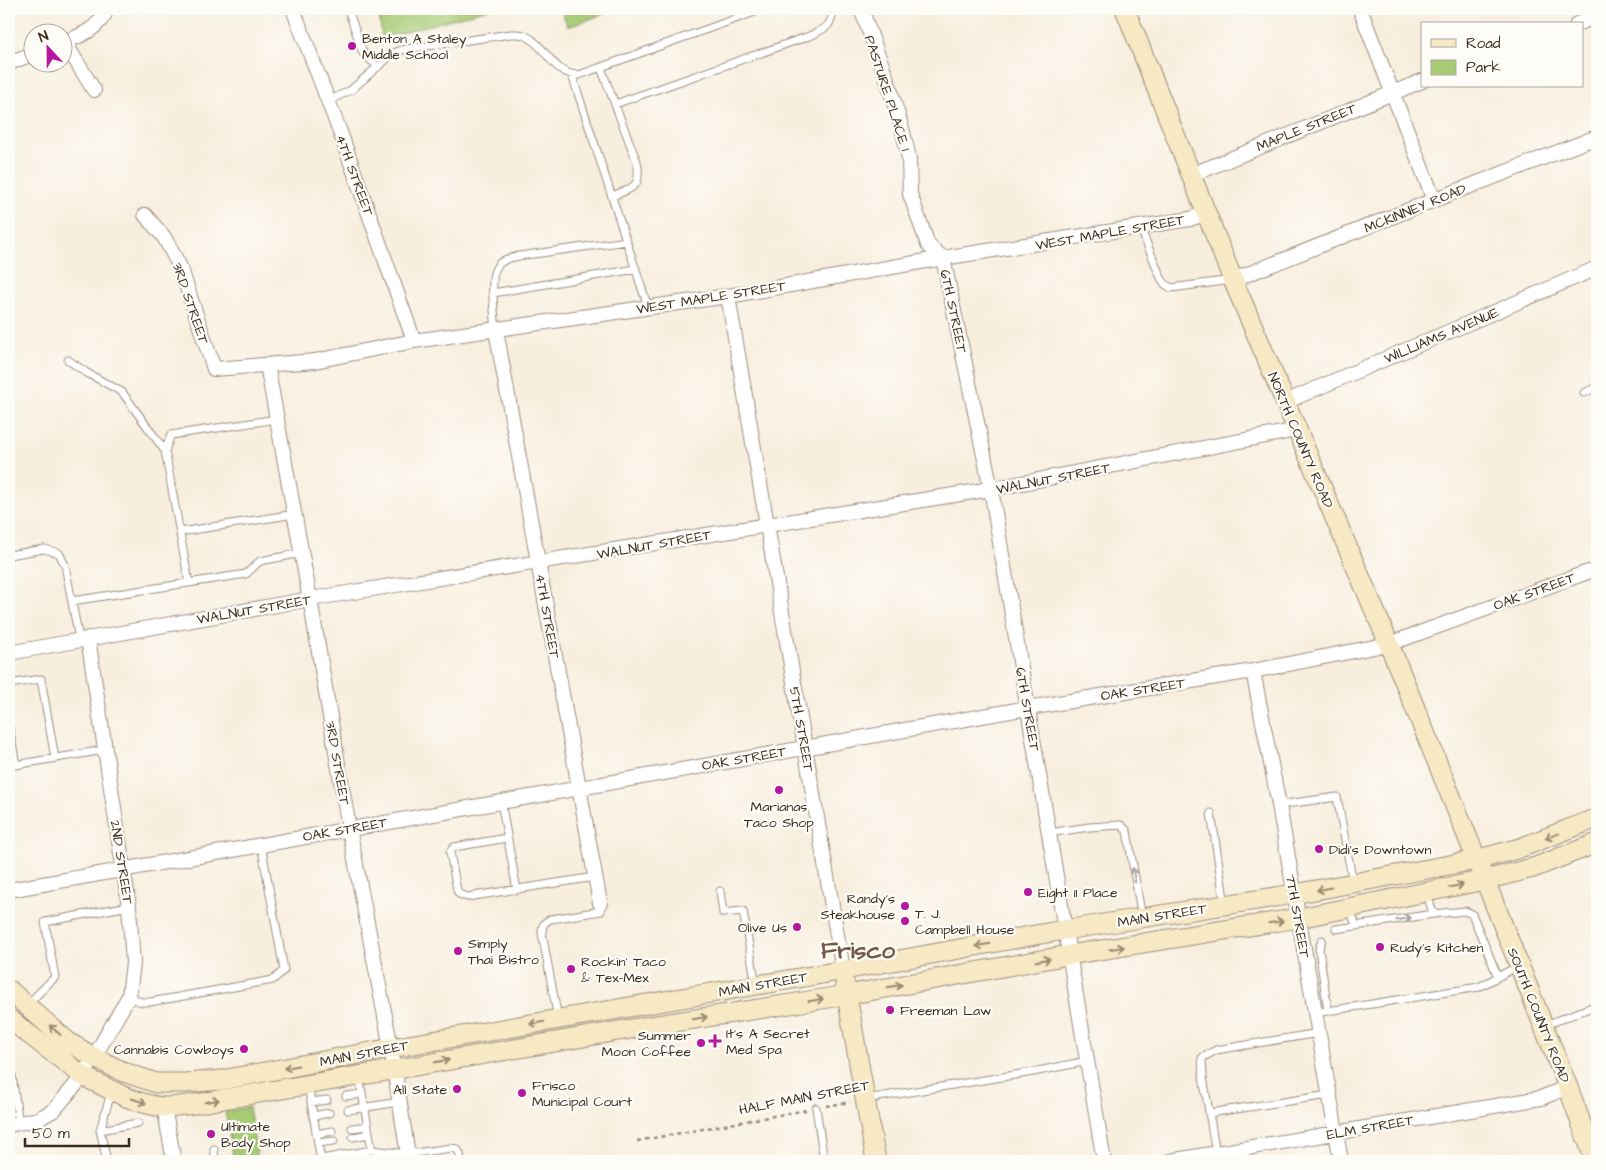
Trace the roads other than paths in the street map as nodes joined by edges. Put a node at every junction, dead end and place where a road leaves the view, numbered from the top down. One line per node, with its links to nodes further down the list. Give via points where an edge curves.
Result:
1 (106, 9): 11 (street, via 103,19 84,35)
2 (294, 9): 21 (street, 4TH STREET)
3 (348, 9): 15 (lane, via 363,53)
4 (763, 9): 16 (lane)
5 (833, 9): 22 (lane, via 827,28 812,35)
6 (861, 9): 31 (street, PASTURE PLACE 1, via 903,132 909,158 912,202 928,245)
7 (1125, 9): 24 (main road, NORTH COUNTY ROAD)
8 (1360, 9): 20 (street)
9 (1597, 16): 10 (street)
10 (1582, 22)
11 (72, 40)
12 (72, 56): 19 (street)
13 (22, 58): 14 (street)
14 (9, 63)
15 (378, 67): 17 (lane, via 399,50 517,34 530,38 558,67); 21 (lane, via 345,94)
16 (601, 68): 17 (lane); 22 (lane)
17 (572, 74): 25 (lane)
18 (1421, 81): 20 (street, MAPLE STREET)
19 (94, 90)
20 (1392, 92): 24 (street, MAPLE STREET); 26 (street)
21 (328, 101): 39 (street, 4TH STREET)
22 (615, 104): 25 (lane, via 639,174 632,189)
23 (1597, 137): 26 (street, MCKINNEY ROAD)
24 (1191, 175): 27 (main road, NORTH COUNTY ROAD)
25 (612, 196): 30 (lane)
26 (1434, 200): 34 (street, MCKINNEY ROAD)
27 (1206, 213): 29 (street, WEST MAPLE STREET, via 1190,219); 34 (main road, NORTH COUNTY ROAD)
28 (145, 215): 42 (street, 3RD STREET, via 164,237 181,269)
29 (1140, 227): 31 (street, WEST MAPLE STREET); 34 (lane, via 1161,278 1171,288)
30 (627, 241): 33 (lane); 35 (lane, via 506,259 493,273)
31 (943, 258): 36 (street, WEST MAPLE STREET); 49 (street, 6TH STREET)
32 (1597, 268): 45 (street, WILLIAMS AVENUE)
33 (636, 269): 35 (lane); 37 (lane)
34 (1233, 280): 45 (main road, NORTH COUNTY ROAD)
35 (493, 293): 38 (lane)
36 (728, 296): 37 (street, WEST MAPLE STREET); 51 (street, 5TH STREET)
37 (648, 307): 38 (street, WEST MAPLE STREET)
38 (496, 330): 39 (street, WEST MAPLE STREET); 55 (street, 4TH STREET)
39 (414, 341): 41 (street, WEST MAPLE STREET, via 315,361)
40 (68, 360): 48 (lane, via 122,392)
41 (267, 365): 42 (street, WEST MAPLE STREET); 46 (street, 3RD STREET)
42 (214, 369)
43 (1597, 388): 44 (lane)
44 (1584, 393)
45 (1284, 402): 47 (main road, NORTH COUNTY ROAD)
46 (277, 419): 48 (lane, via 171,436); 50 (street, 3RD STREET)
47 (1297, 430): 49 (street, WALNUT STREET); 61 (main road, NORTH COUNTY ROAD)
48 (165, 451): 52 (lane)
49 (991, 489): 51 (street, WALNUT STREET); 65 (street, 6TH STREET)
50 (295, 514): 52 (lane); 53 (street, 3RD STREET)
51 (767, 525): 55 (street, WALNUT STREET); 67 (street, 5TH STREET)
52 (180, 532): 57 (lane)
53 (302, 553): 57 (lane, via 260,562 246,574); 58 (street, 3RD STREET)
54 (9, 555): 59 (lane, via 44,549 59,553 65,564)
55 (539, 563): 58 (street, WALNUT STREET); 71 (street, 4TH STREET)
56 (1588, 572): 61 (street, OAK STREET)
57 (189, 583): 59 (lane)
58 (310, 599): 60 (street, WALNUT STREET); 76 (street, 3RD STREET)
59 (72, 601): 60 (lane)
60 (84, 638): 62 (street, WALNUT STREET); 68 (street, 2ND STREET)
61 (1389, 644): 63 (street, OAK STREET); 82 (main road, NORTH COUNTY ROAD)
62 (9, 652)
63 (1253, 671): 65 (street, OAK STREET); 73 (street, 7TH STREET)
64 (9, 684): 69 (lane, via 41,679)
65 (1028, 708): 67 (street, OAK STREET); 77 (street, 6TH STREET)
66 (9, 726): 70 (lane)
67 (805, 747): 71 (street, OAK STREET); 103 (street, 5TH STREET)
68 (104, 750): 69 (lane); 81 (street, 2ND STREET)
69 (55, 758): 70 (lane)
70 (12, 766)
71 (579, 788): 72 (street, OAK STREET); 83 (street, 4TH STREET)
72 (501, 802): 76 (street, OAK STREET); 78 (lane)
73 (1279, 806): 84 (lane, via 1337,797); 89 (street, 7TH STREET)
74 (1211, 813): 90 (lane)
75 (1597, 818): 82 (main road, MAIN STREET, one-way to 82, via 1520,848)
76 (349, 828): 80 (street, OAK STREET); 116 (street, 3RD STREET)
77 (1049, 834): 95 (lane, one-way to 77, via 1127,831 1121,825 1090,826); 98 (street, 6TH STREET)
78 (507, 838): 86 (lane); 86 (lane, via 454,847 450,852 457,890 467,898)
79 (1597, 843): 82 (main road, MAIN STREET, via 1533,868)
80 (261, 844): 81 (street, OAK STREET); 108 (lane, via 284,970 273,980 150,1002)
81 (123, 870): 85 (street, OAK STREET); 91 (street, 2ND STREET)
82 (1480, 870): 84 (main road, MAIN STREET); 88 (main road, MAIN STREET, one-way to 82); 102 (main road, SOUTH COUNTY ROAD)
83 (595, 877): 86 (lane); 92 (street, 4TH STREET)
84 (1353, 883): 89 (main road, MAIN STREET, one-way to 89)
85 (9, 890)
86 (517, 890)
87 (720, 891): 105 (lane, via 723,913 742,911)
88 (1427, 893): 93 (main road, MAIN STREET); 94 (lane)
89 (1294, 894): 90 (main road, MAIN STREET); 96 (street, 7TH STREET)
90 (1225, 905): 95 (main road, MAIN STREET)
91 (129, 906): 108 (street, 2ND STREET, via 133,963); 109 (lane, via 46,922 55,977)
92 (601, 907): 113 (lane, via 551,918 542,926)
93 (1350, 908): 96 (main road, MAIN STREET); 97 (lane)
94 (1433, 914): 97 (lane, one-way to 94); 104 (lane, via 1465,911 1472,914)
95 (1142, 918): 98 (main road, MAIN STREET)
96 (1299, 918): 101 (main road, MAIN STREET, one-way to 96); 111 (street, 7TH STREET)
97 (1356, 926): 99 (lane)
98 (1065, 930): 101 (street, 6TH STREET); 103 (main road, MAIN STREET, one-way to 103)
99 (1336, 930)
100 (1322, 940): 111 (lane, via 1318,949)
101 (1069, 955): 107 (main road, MAIN STREET, one-way to 101); 119 (street, 6TH STREET)
102 (1518, 966): 104 (lane); 114 (main road, SOUTH COUNTY ROAD)
103 (843, 970): 105 (main road, MAIN STREET); 107 (main road, 5TH STREET)
104 (1498, 977): 111 (lane, via 1479,987)
105 (756, 985): 113 (main road, MAIN STREET)
106 (9, 990): 109 (main road, MAIN STREET)
107 (847, 995): 120 (main road, MAIN STREET, one-way to 107); 128 (main road, 5TH STREET)
108 (129, 996): 118 (street, 2ND STREET)
109 (26, 1005): 118 (main road, MAIN STREET, one-way to 109, via 67,1041)
110 (1597, 1005): 114 (lane)
111 (1322, 1012): 115 (street, 7TH STREET)
112 (9, 1019): 121 (main road, MAIN STREET)
113 (558, 1019): 116 (main road, MAIN STREET, one-way to 116)
114 (1543, 1026): 123 (main road, SOUTH COUNTY ROAD)
115 (1319, 1033): 126 (street, 7TH STREET); 136 (lane, via 1216,1050 1202,1058)
116 (391, 1048): 118 (main road, MAIN STREET, one-way to 118, via 222,1080 186,1083 156,1083); 120 (street, 3RD STREET)
117 (9, 1056): 139 (lane)
118 (95, 1058): 121 (street, 2ND STREET)
119 (1087, 1061): 128 (lane, HALF MAIN STREET); 162 (street, 6TH STREET)
120 (394, 1069): 122 (main road, MAIN STREET); 130 (street, 3RD STREET)
121 (83, 1076): 124 (main road, MAIN STREET); 139 (street, 2ND STREET, via 46,1116)
122 (360, 1084): 125 (main road, MAIN STREET); 127 (lane); 132 (lane)
123 (1568, 1087): 144 (street, ELM STREET, via 1541,1098); 165 (main road, SOUTH COUNTY ROAD)
124 (112, 1090): 131 (main road, MAIN STREET, one-way to 131); 142 (lane)
125 (310, 1093): 129 (lane); 131 (main road, MAIN STREET, one-way to 125); 137 (lane)
126 (1330, 1095): 136 (lane); 144 (street, 7TH STREET)
127 (346, 1096)
128 (865, 1099): 161 (main road, 5TH STREET)
129 (327, 1100)
130 (399, 1102): 132 (lane); 153 (street, 3RD STREET)
131 (164, 1107): 157 (street)
132 (364, 1108): 134 (lane); 140 (lane)
133 (816, 1108): 160 (lane)
134 (348, 1110)
135 (329, 1113): 137 (lane)
136 (1209, 1113): 152 (lane)
137 (313, 1116): 145 (lane)
138 (138, 1123): 142 (lane)
139 (14, 1124)
140 (368, 1126): 141 (lane); 146 (lane)
141 (352, 1128)
142 (100, 1130): 156 (lane)
143 (332, 1131): 145 (lane)
144 (1336, 1133): 152 (street, ELM STREET); 164 (street, 7TH STREET)
145 (316, 1134): 149 (lane)
146 (369, 1134): 147 (lane); 151 (lane)
147 (353, 1138)
148 (334, 1141): 149 (lane)
149 (318, 1143): 154 (lane)
150 (214, 1149): 158 (lane)
151 (372, 1150): 153 (lane); 154 (lane)
152 (1216, 1153): 155 (street, ELM STREET)
153 (409, 1158): 159 (lane, via 451,1148 457,1149)
154 (321, 1160)
155 (1186, 1160): 163 (street, ELM STREET)
156 (107, 1161)
157 (174, 1161)
158 (215, 1161)
159 (462, 1161)
160 (824, 1161)
161 (876, 1161)
162 (1104, 1161)
163 (1170, 1161)
164 (1341, 1161)
165 (1595, 1161)

